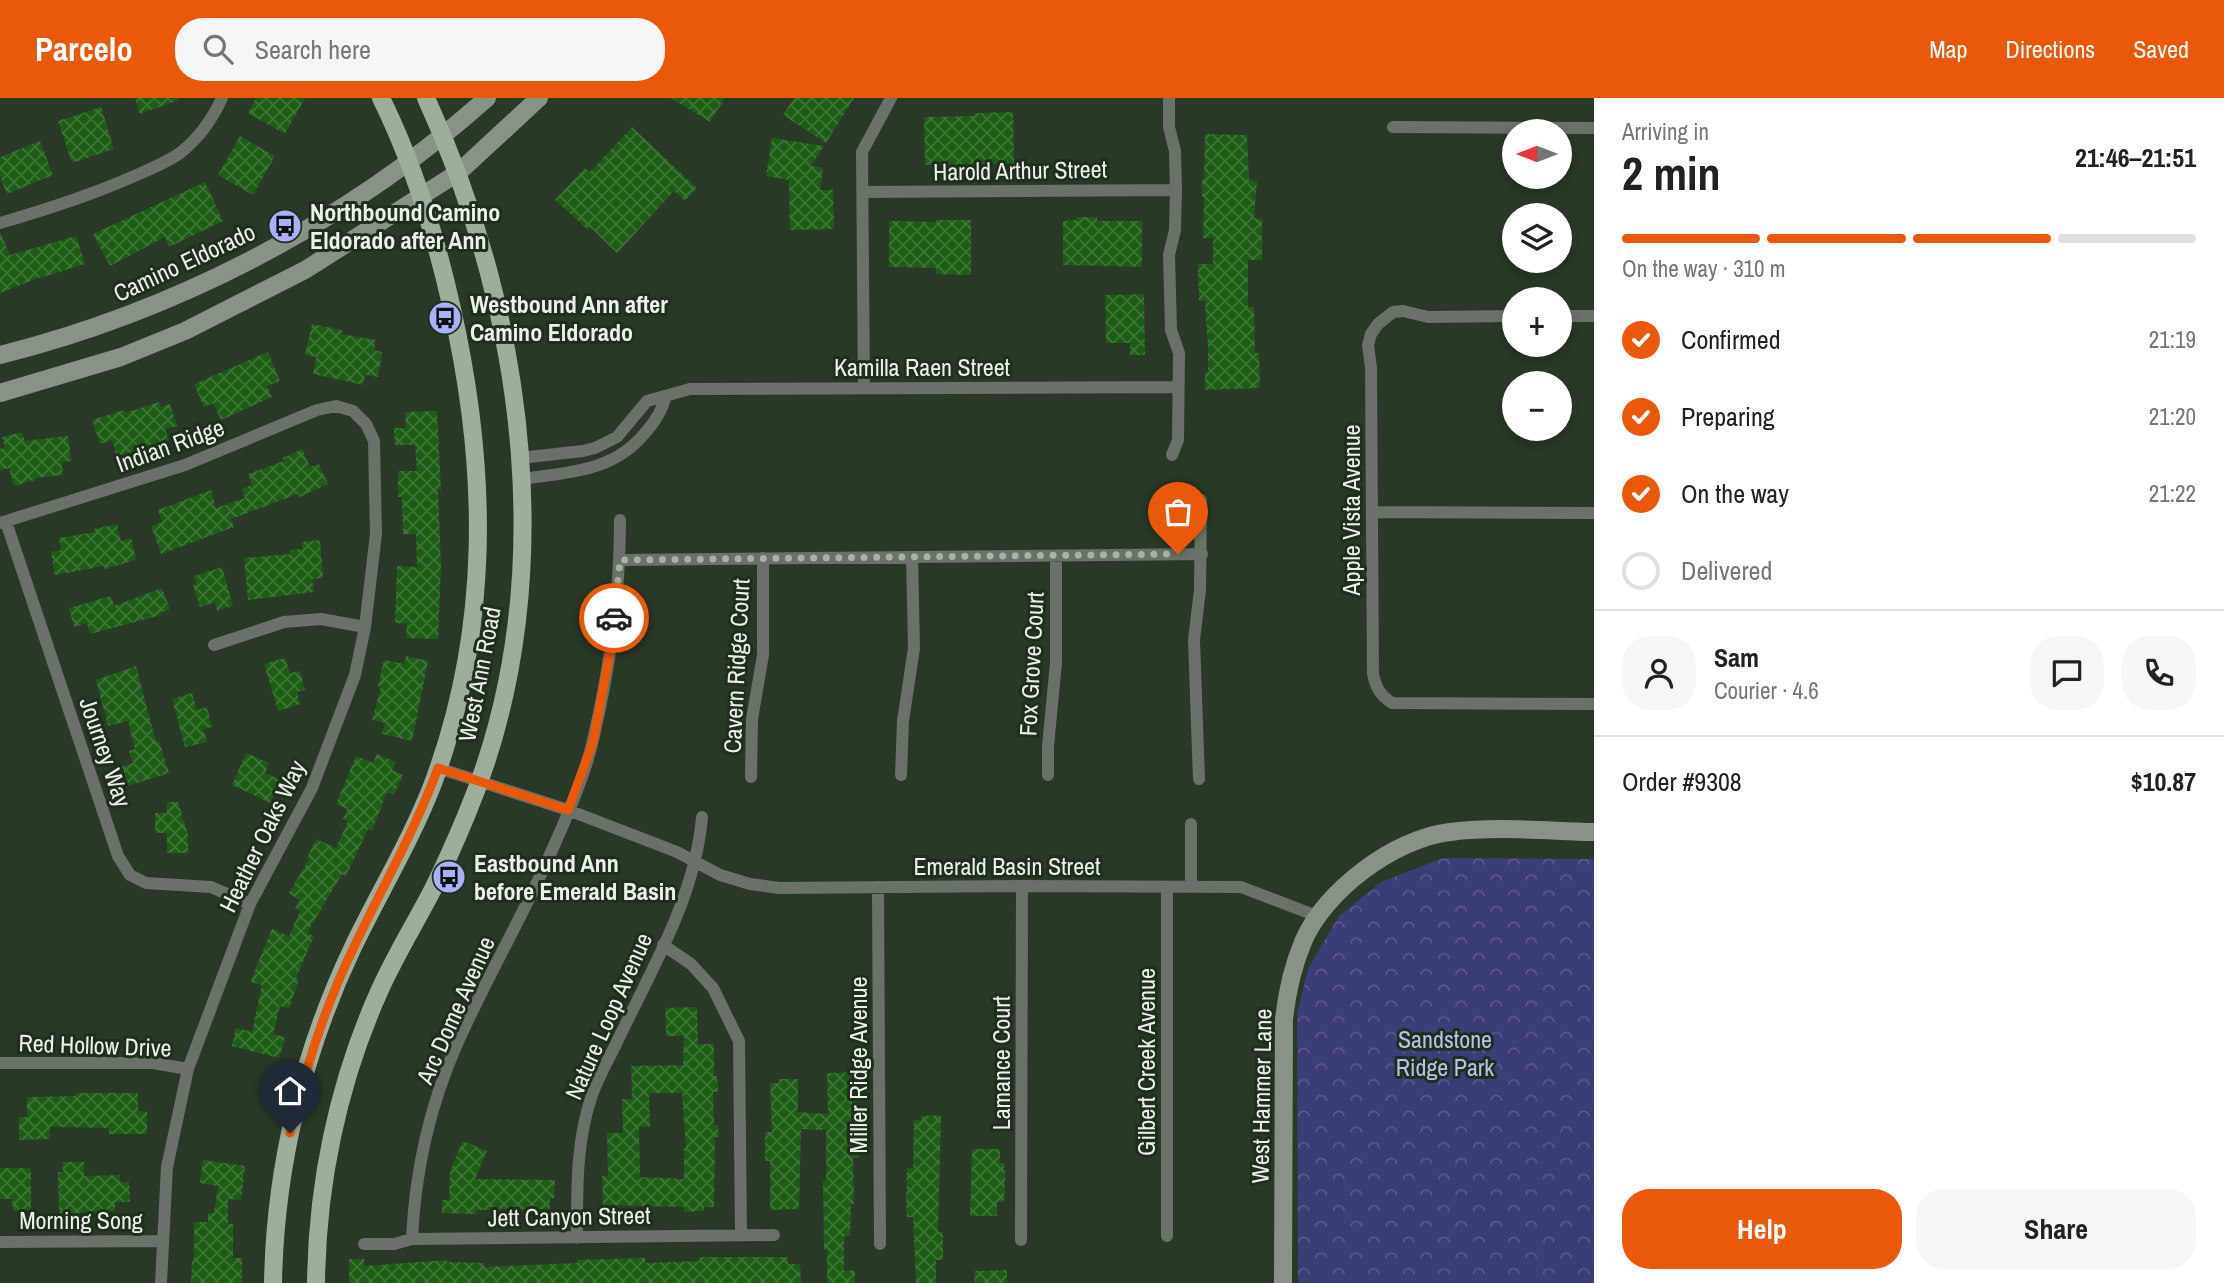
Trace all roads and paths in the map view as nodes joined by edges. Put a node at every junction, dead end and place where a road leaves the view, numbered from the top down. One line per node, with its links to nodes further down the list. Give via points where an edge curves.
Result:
1 (222, 98): 16 (street, via 197,137 158,166)
2 (381, 98): 11 (main road, West Ann Road)
3 (426, 98): 10 (main road, West Ann Road)
4 (487, 98): 10 (main road, Camino Eldorado)
5 (539, 98): 12 (main road)
6 (891, 98): 14 (street, via 862,152)
7 (1169, 98): 13 (street)
8 (1393, 127): 9 (street)
9 (1594, 128)
10 (444, 136): 11 (main road, Camino Eldorado); 12 (main road, West Ann Road)
11 (409, 162): 15 (main road, West Ann Road); 20 (main road, Camino Eldorado, via 292,237 198,287 92,329)
12 (459, 172): 15 (main road); 27 (main road, West Ann Road, via 498,311)
13 (1177, 190): 14 (street, Harold Arthur Street); 22 (street, via 1169,255)
14 (863, 192): 21 (street)
15 (421, 197): 23 (main road, via 305,270 185,331 121,357); 42 (main road, West Ann Road, via 444,271 468,386 479,503 470,636)
16 (0, 223)
17 (1502, 316): 30 (street, Apple Vista Avenue, via 1428,317 1393,312 1371,334)
18 (1572, 316): 19 (street)
19 (1594, 316)
20 (0, 355)
21 (864, 387): 22 (street, Kamilla Raen Street); 24 (street, Kamilla Raen Street, via 690,389)
22 (1178, 387): 26 (street, via 1178,440)
23 (0, 393)
24 (666, 396): 27 (street, Kamilla Raen Street, via 647,401 617,437 596,447); 28 (street, via 662,412 649,429 615,460 574,472)
25 (353, 411): 33 (street, Indian Ridge, via 336,406 317,410 186,465); 39 (street, Heather Oaks Way, via 374,441 376,534)
26 (1172, 456)
27 (520, 458): 28 (main road, West Ann Road)
28 (522, 479): 47 (main road, West Ann Road, via 521,571 514,636 504,694)
29 (1201, 500): 34 (street)
30 (1372, 512): 31 (street); 41 (street, Apple Vista Avenue, via 1373,674 1381,695 1392,704 1406,705)
31 (1594, 513)
32 (620, 520): 38 (street, Arc Dome Avenue)
33 (3, 522): 57 (street, Journey Way, via 118,856 130,875 146,883 211,887)
34 (1202, 554): 35 (street); 46 (street, via 1194,640)
35 (1056, 556): 36 (street); 44 (street, Fox Grove Court, via 1056,663)
36 (912, 557): 37 (street); 43 (street, via 914,648 903,721)
37 (763, 558): 38 (street); 45 (street, Cavern Ridge Court, via 763,655 752,719)
38 (620, 560): 48 (street, Arc Dome Avenue, via 610,652 593,742)
39 (365, 627): 40 (street, via 321,619 284,622); 57 (street, Heather Oaks Way, via 355,676 312,788)
40 (214, 645)
41 (1594, 704)
42 (438, 768): 47 (street, Emerald Basin Street); 73 (main road, West Ann Road, via 317,1034 284,1164)
43 (901, 775)
44 (1048, 775)
45 (751, 777)
46 (1199, 779)
47 (479, 781): 48 (street, Emerald Basin Street); 74 (main road, West Ann Road, via 442,872 378,994 346,1084 323,1187)
48 (568, 810): 52 (street, Emerald Basin Street); 66 (street, Arc Dome Avenue, via 444,1080 419,1167)
49 (702, 817): 52 (street, Nature Loop Avenue)
50 (1191, 824): 56 (street)
51 (1594, 832): 58 (main road, West Hammer Lane, via 1473,830 1428,836 1376,860)
52 (695, 863): 54 (street, Emerald Basin Street, via 740,881 779,888); 59 (street, Nature Loop Avenue)
53 (1022, 886): 54 (street, Emerald Basin Street); 55 (street, Emerald Basin Street); 67 (street, Lamance Court)
54 (878, 887): 71 (street, Miller Ridge Avenue)
55 (1167, 887): 56 (street, Emerald Basin Street); 64 (street, Gilbert Creek Avenue)
56 (1191, 887): 58 (street, Emerald Basin Street, via 1241,887)
57 (250, 904): 61 (street, Heather Oaks Way)
58 (1317, 916): 75 (main road, West Hammer Lane, via 1289,981 1284,1019)
59 (663, 945): 62 (street, via 691,964 713,988 738,1041); 65 (street, Nature Loop Avenue, via 593,1093 582,1129)
60 (0, 1063): 61 (street, Red Hollow Drive, via 153,1063)
61 (188, 1069): 68 (street, Heather Oaks Way, via 167,1167)
62 (741, 1235): 63 (street, Jett Canyon Street); 65 (street, Jett Canyon Street)
63 (774, 1235)
64 (1167, 1236)
65 (577, 1238): 66 (street, Jett Canyon Street)
66 (412, 1239): 70 (street, Jett Canyon Street)
67 (1021, 1240)
68 (162, 1241): 69 (street, Morning Song); 72 (street, Heather Oaks Way)
69 (0, 1242)
70 (364, 1244)
71 (880, 1244)
72 (161, 1283)
73 (273, 1283)
74 (316, 1283)
75 (1283, 1283)

